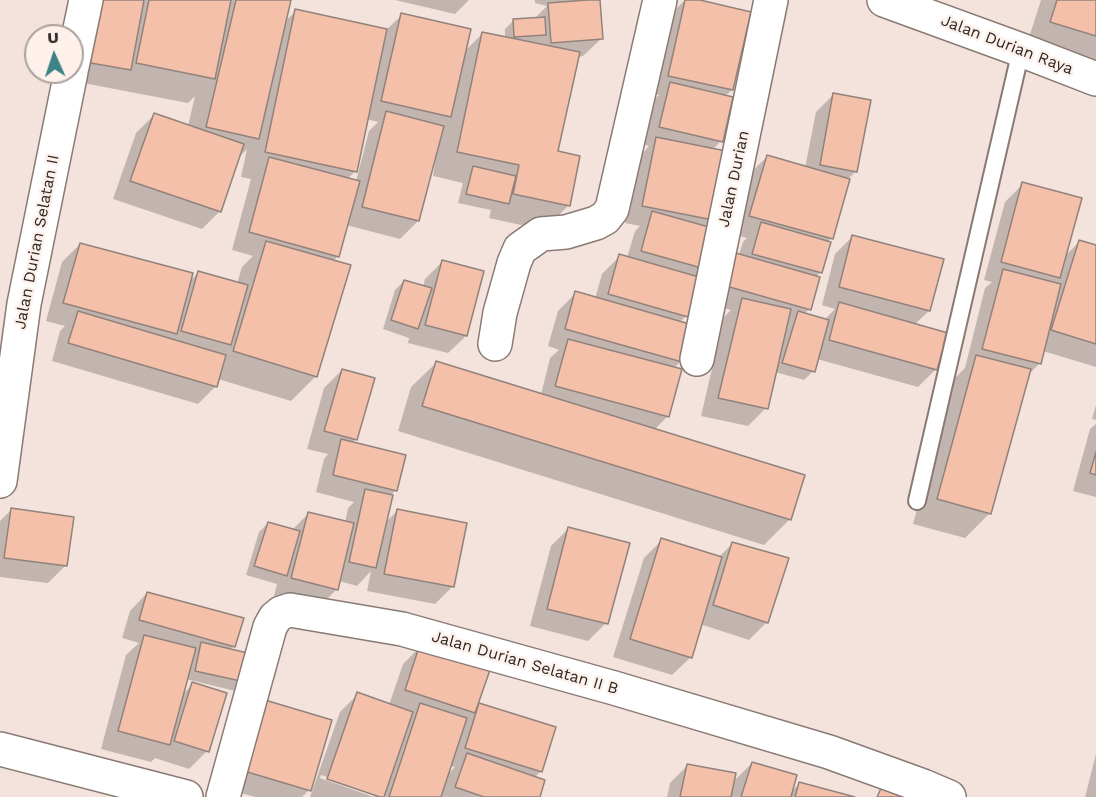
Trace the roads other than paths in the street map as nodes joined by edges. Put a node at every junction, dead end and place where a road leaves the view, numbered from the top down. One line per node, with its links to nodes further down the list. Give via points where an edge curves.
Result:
1 (86, 0): 5 (street)
2 (660, 0): 9 (street, via 612,209 596,223 541,234 520,249 513,263)
3 (771, 0): 10 (street, Jalan Durian)
4 (884, 0): 6 (street, Jalan Durian Raya)
5 (81, 24)
6 (1021, 50): 7 (street, Jalan Durian Raya); 13 (lane)
7 (1096, 79)
8 (69, 84): 11 (street, Jalan Durian Selatan II)
9 (495, 344)
10 (697, 359)
11 (4, 412): 12 (street, Jalan Durian Selatan II)
12 (0, 481)
13 (917, 501)
14 (0, 749): 15 (street)
15 (186, 797)
16 (224, 797): 17 (street, Jalan Durian Selatan II B, via 270,627 275,618 290,610 402,629 615,688 829,752)
17 (949, 797)

